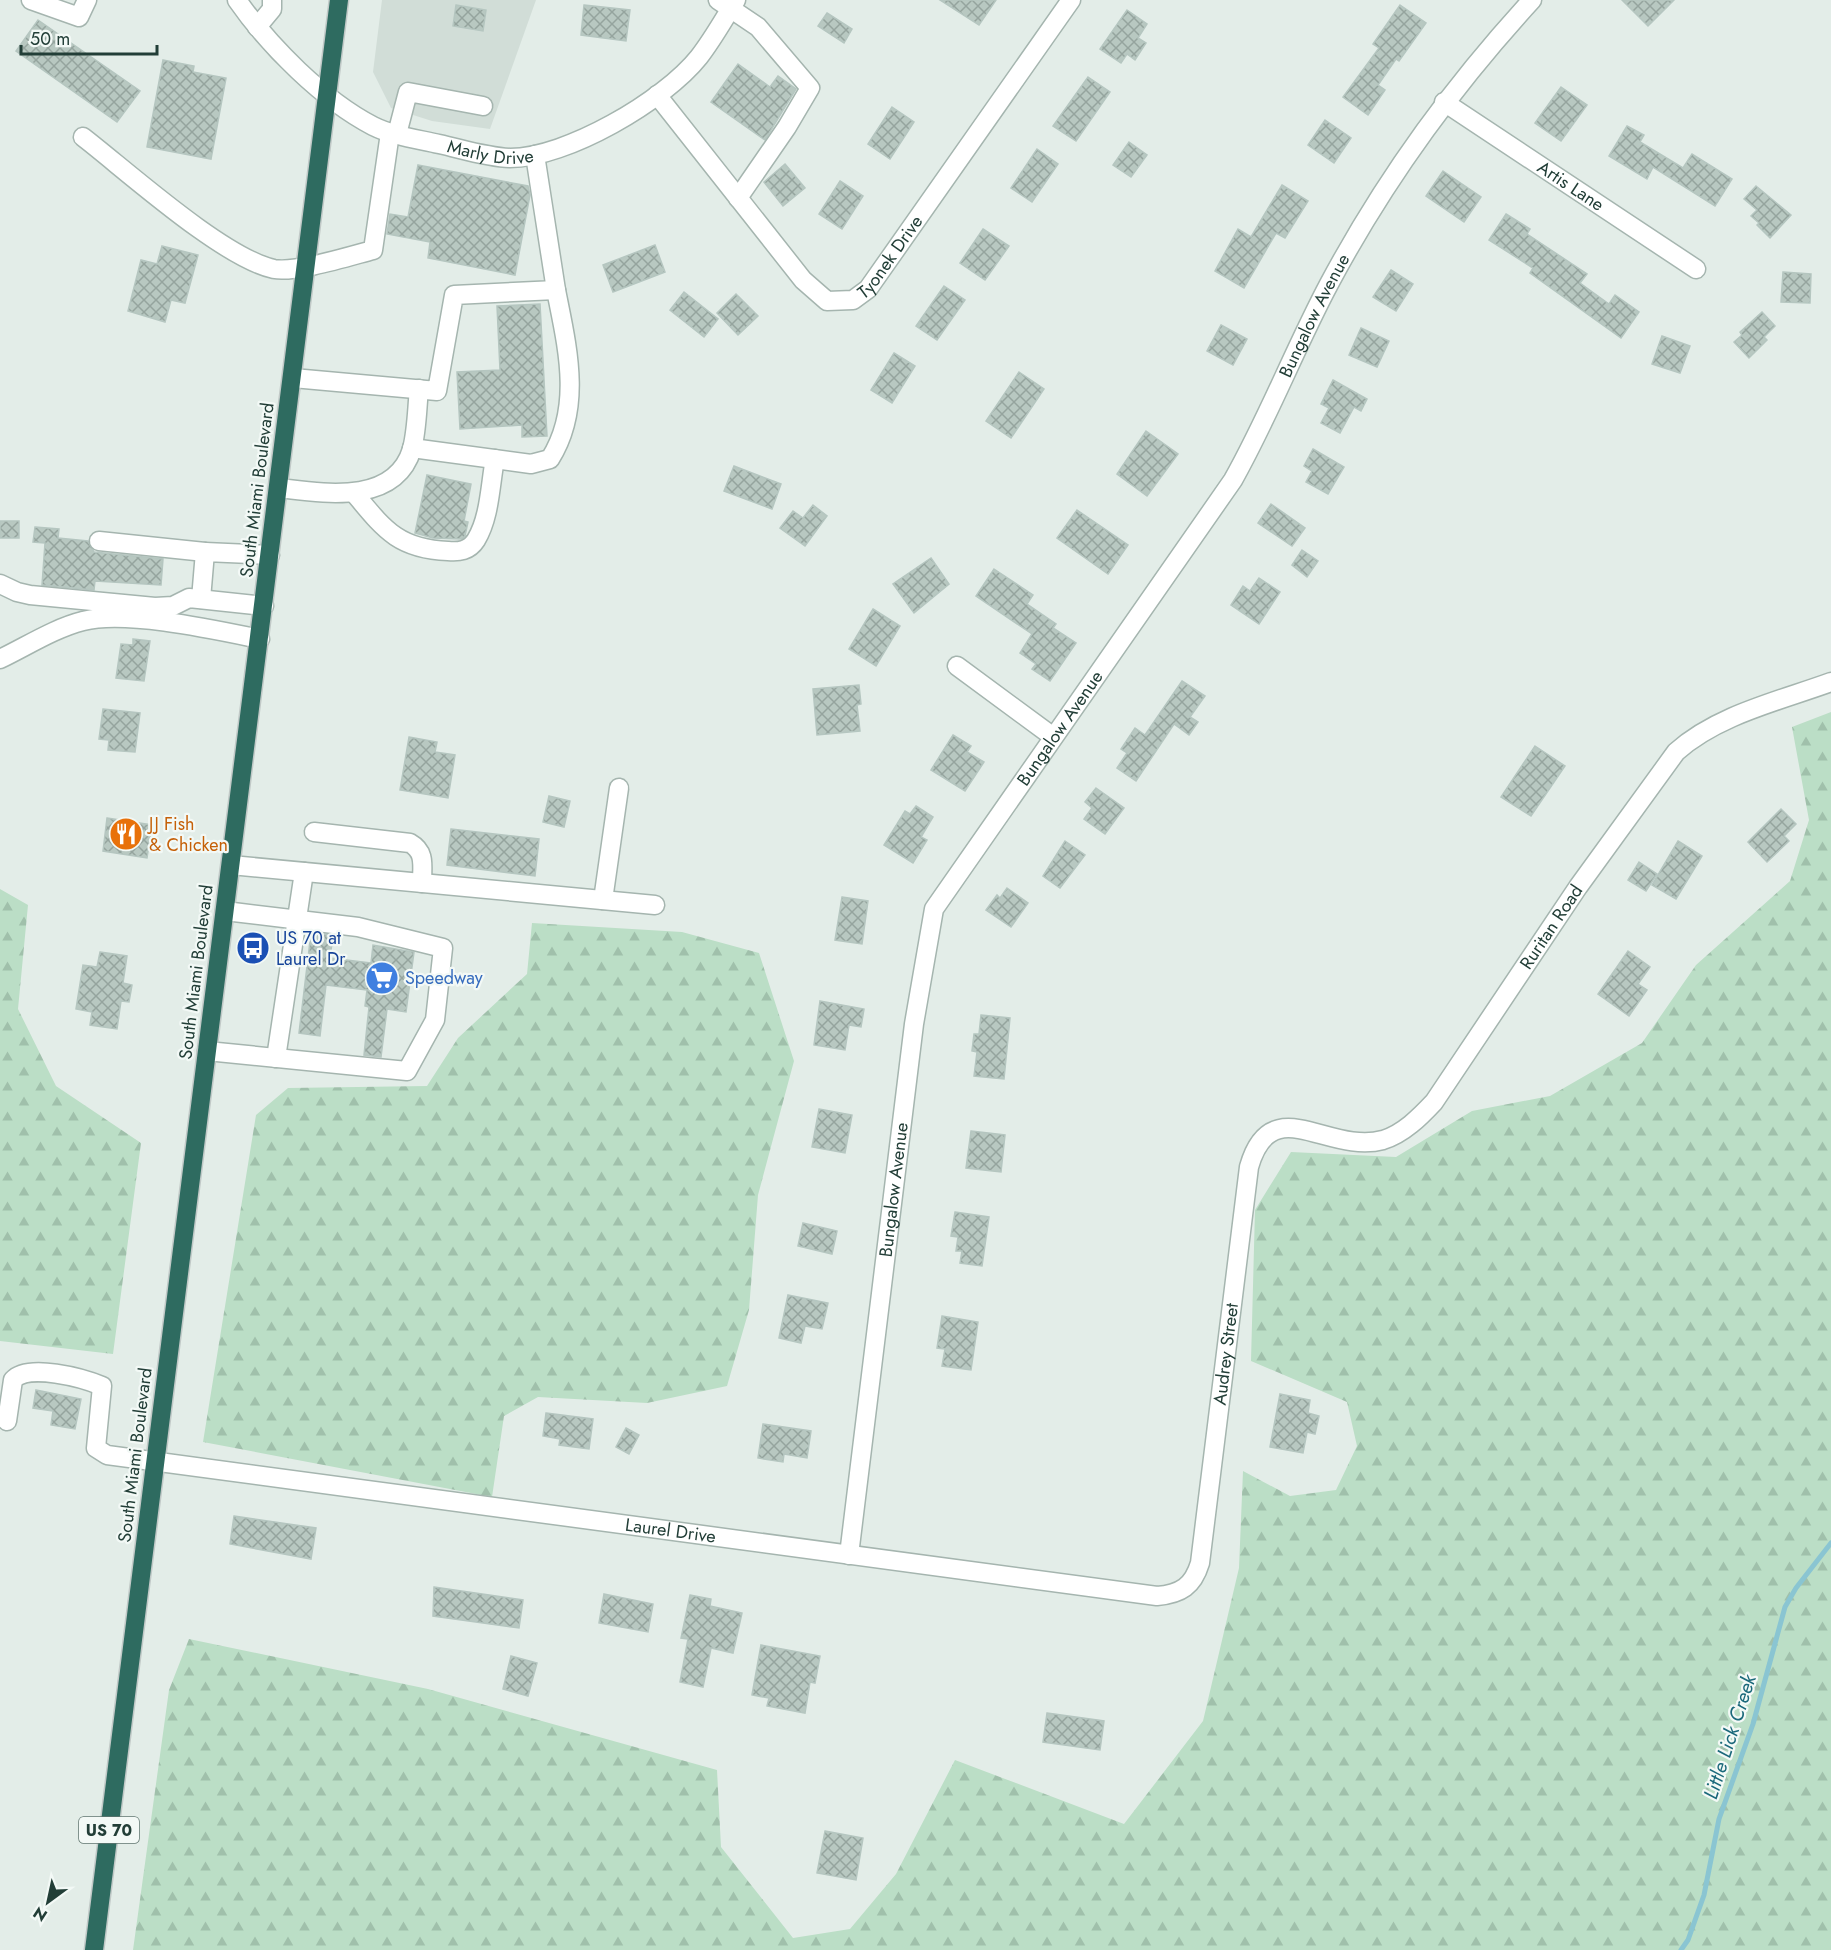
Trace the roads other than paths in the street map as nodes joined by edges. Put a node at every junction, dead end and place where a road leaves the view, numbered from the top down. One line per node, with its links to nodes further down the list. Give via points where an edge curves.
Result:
1 (31, 0): 2 (street, via 79,17)
2 (87, 0)
3 (237, 0): 9 (street, Marly Drive)
4 (272, 0): 9 (street, via 272,9)
5 (339, 0): 11 (highway, South Miami Boulevard / US 70)
6 (1071, 0): 17 (street, Tyonek Drive, via 868,289 854,300 827,301 811,287)
7 (1532, 0): 12 (street, Bungalow Avenue)
8 (729, 2): 10 (street, Marly Drive, via 698,59); 17 (street, via 758,27 810,88)
9 (257, 27): 11 (street, Marly Drive)
10 (657, 95): 16 (street, Marly Drive, via 570,145); 17 (street, Tyonek Drive)
11 (328, 97): 14 (street, Marly Drive, via 373,126); 18 (highway, South Miami Boulevard / US 70)
12 (1444, 102): 19 (street, Artis Lane); 37 (street, Bungalow Avenue, via 1360,229 1313,315 1261,431 1233,480)
13 (483, 106): 14 (street, via 408,92)
14 (394, 134): 16 (street, Marly Drive, via 496,156); 18 (street, via 373,250)
15 (83, 137): 18 (street, via 216,239 275,269)
16 (535, 155): 20 (street)
17 (738, 198)
18 (307, 266): 21 (highway, South Miami Boulevard / US 70)
19 (1696, 269)
20 (556, 290): 22 (street, via 454,295 437,391); 24 (street, via 571,394 557,447 550,459 541,463)
21 (293, 378): 22 (street); 25 (highway, South Miami Boulevard / US 70)
22 (418, 389): 23 (street)
23 (412, 448): 24 (street); 26 (street, via 398,473 377,486)
24 (495, 459): 26 (street, via 484,523 475,543 461,552 422,550 409,544 383,527)
25 (279, 488): 26 (street); 29 (highway, South Miami Boulevard / US 70)
26 (354, 493)
27 (99, 542): 28 (street)
28 (205, 552): 29 (street); 31 (street)
29 (270, 555): 32 (highway, South Miami Boulevard / US 70)
30 (0, 584): 31 (street, via 30,595 155,607)
31 (201, 598): 32 (street)
32 (264, 606): 33 (highway, South Miami Boulevard / US 70)
33 (260, 639): 34 (street, via 107,618 83,621); 40 (highway, South Miami Boulevard / US 70)
34 (0, 659)
35 (957, 666): 37 (street)
36 (1831, 682): 49 (street, Ruritan Road, via 1714,726 1676,752 1578,887 1434,1102 1417,1120 1384,1140 1360,1143)
37 (1052, 736): 52 (street, Bungalow Avenue, via 934,909 914,1024)
38 (619, 788): 43 (street)
39 (314, 832): 42 (street, via 419,847)
40 (231, 865): 41 (street); 45 (highway, South Miami Boulevard / US 70)
41 (304, 872): 42 (street); 46 (street)
42 (422, 883): 43 (street)
43 (603, 900): 44 (street)
44 (655, 905)
45 (225, 911): 46 (street); 47 (highway, South Miami Boulevard / US 70)
46 (297, 920): 48 (street); 48 (street, via 358,927 443,948 435,1020 407,1071)
47 (207, 1051): 48 (street); 51 (highway, South Miami Boulevard / US 70)
48 (276, 1058)
49 (1277, 1128): 53 (street, Audrey Street, via 1258,1142 1249,1167 1200,1563 1196,1577)
50 (7, 1421): 51 (street, Laurel Drive, via 17,1375 29,1372 82,1378 102,1386 96,1448 107,1455)
51 (155, 1462): 52 (street, Laurel Drive); 54 (highway, South Miami Boulevard / US 70)
52 (849, 1555): 53 (street, Laurel Drive, via 1158,1596 1173,1595)
53 (1186, 1588)
54 (94, 1950)

